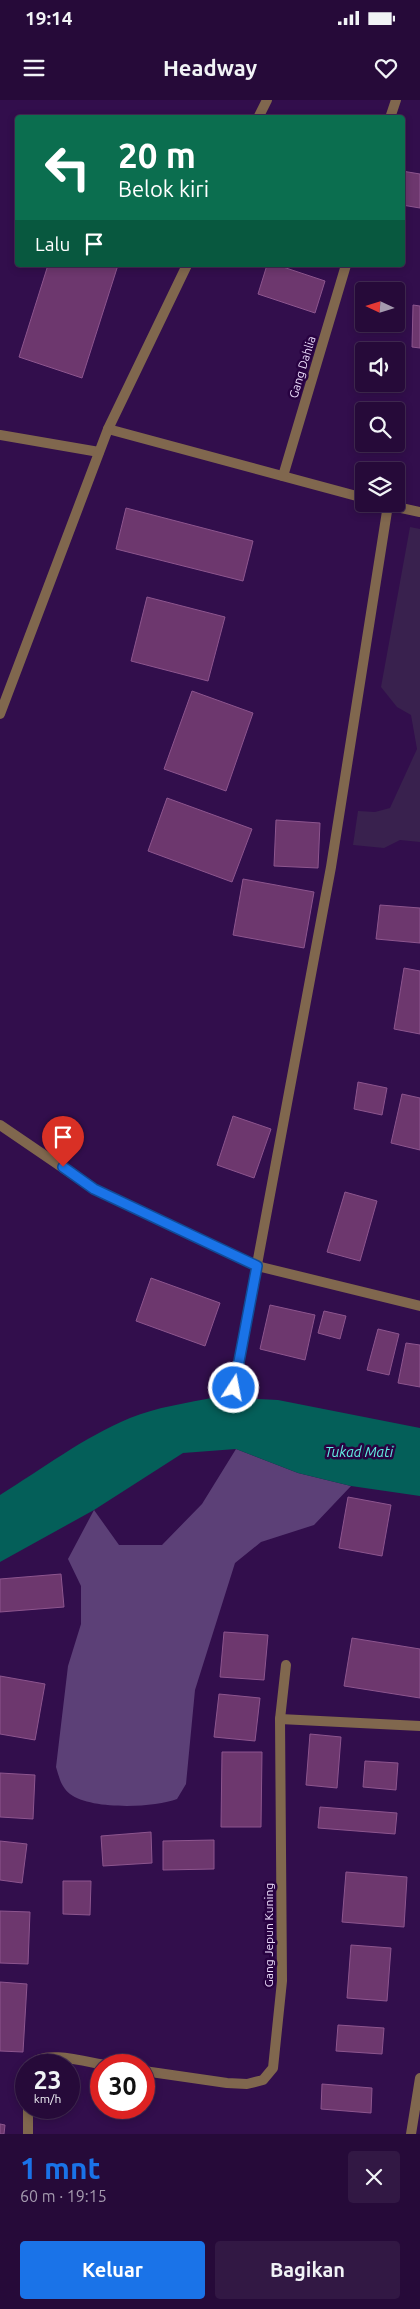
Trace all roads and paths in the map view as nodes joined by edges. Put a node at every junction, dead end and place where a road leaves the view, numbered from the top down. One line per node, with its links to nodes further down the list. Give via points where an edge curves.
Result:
1 (267, 100): 3 (street)
2 (396, 100): 4 (street)
3 (260, 115)
4 (391, 115)
5 (186, 267): 7 (street)
6 (345, 267): 10 (street, Gang Dahlia)
7 (108, 429): 9 (street); 10 (street)
8 (0, 435): 9 (street)
9 (99, 452): 15 (street)
10 (283, 476): 11 (street)
11 (355, 496)
12 (405, 508): 14 (street)
13 (385, 512): 17 (street, via 331,867)
14 (420, 512)
15 (0, 714)
16 (0, 1124): 17 (street, via 94,1189)
17 (257, 1266): 18 (street); 19 (street)
18 (420, 1306)
19 (234, 1388)
20 (286, 1665): 21 (street, Gang Jepun Kuning)
21 (280, 1719): 22 (street); 23 (street, Gang Jepun Kuning, via 282,1981 273,2068 262,2080 247,2084)
22 (420, 1726)
23 (155, 2073)
24 (420, 2078): 27 (street)
25 (28, 2119): 26 (street)
26 (28, 2134)
27 (412, 2134)

